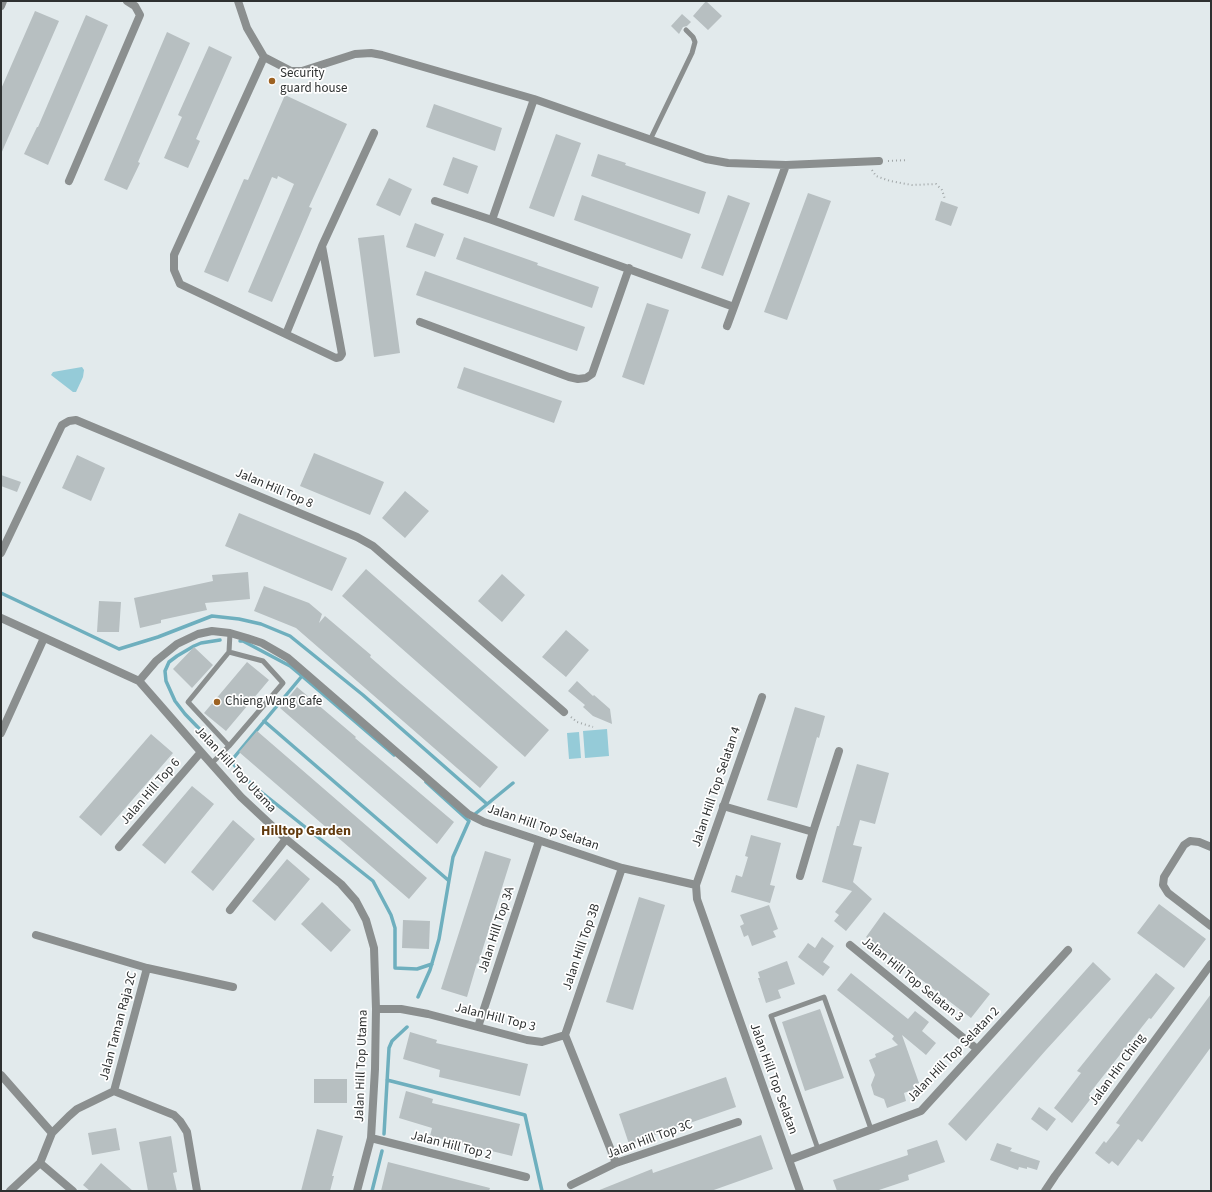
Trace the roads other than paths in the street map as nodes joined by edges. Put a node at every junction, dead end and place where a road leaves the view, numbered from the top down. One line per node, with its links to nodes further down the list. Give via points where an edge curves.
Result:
1 (3, 1): 4 (street)
2 (127, 1): 12 (street, via 135,6 140,15)
3 (238, 1): 6 (street, via 247,28)
4 (1, 6)
5 (686, 30): 9 (lane, via 695,42 692,53)
6 (264, 57): 7 (street, via 291,72 302,71 355,54 370,53); 20 (street, via 174,255 174,270 180,284)
7 (534, 99): 9 (street); 14 (street)
8 (374, 133): 15 (street)
9 (650, 140): 11 (street, via 706,159 728,163)
10 (879, 162): 11 (street)
11 (786, 165): 17 (street)
12 (69, 181)
13 (435, 201): 14 (street)
14 (492, 220): 16 (street)
15 (322, 246): 20 (street); 20 (street, via 342,354 336,358)
16 (629, 268): 17 (street); 18 (street, via 592,374 586,378 569,377)
17 (734, 307): 19 (street)
18 (420, 322)
19 (727, 326)
20 (286, 334)
21 (1, 553): 28 (street, Jalan Hill Top 8, via 62,425 76,420 357,537 373,546)
22 (1, 618): 24 (street, Jalan Hill Top Utama)
23 (230, 634): 25 (lane); 26 (street, Jalan Hill Top Selatan, via 198,634 177,644); 37 (street, Jalan Hill Top Selatan, via 262,643 288,658 468,814)
24 (44, 638): 26 (street, Jalan Hill Top Utama); 29 (street)
25 (230, 652): 30 (lane, via 188,702); 30 (lane, via 263,661 283,683)
26 (139, 681): 32 (street, Jalan Hill Top Utama)
27 (762, 697): 34 (street, Jalan Hill Top Selatan 4)
28 (564, 712)
29 (1, 734)
30 (229, 746): 33 (lane)
31 (839, 751): 35 (street)
32 (200, 752): 33 (street, Jalan Hill Top Utama); 38 (street, Jalan Hill Top 6)
33 (212, 764): 36 (street, Jalan Hill Top Utama, via 241,797)
34 (723, 806): 35 (street); 42 (street, Jalan Hill Top Selatan 4)
35 (813, 832): 41 (street)
36 (286, 839): 43 (street); 51 (street, Jalan Hill Top Utama, via 341,884 356,901 366,920 374,948)
37 (539, 841): 40 (street, Jalan Hill Top Selatan); 52 (street, Jalan Hill Top 3A)
38 (119, 847)
39 (1211, 847): 44 (street, via 1190,841 1184,845 1164,877 1163,885 1168,893)
40 (622, 868): 42 (street, Jalan Hill Top Selatan); 53 (street, Jalan Hill Top 3B)
41 (800, 876)
42 (696, 885): 62 (street, Jalan Hill Top Selatan, via 697,899)
43 (230, 910)
44 (1211, 926)
45 (36, 935): 49 (street, Jalan Taman Raja 2C)
46 (850, 944): 54 (street, Jalan Hill Top Selatan 3)
47 (1068, 950): 54 (street, Jalan Hill Top Selatan 2)
48 (1211, 964): 72 (street, Jalan Hin Ching)
49 (147, 968): 50 (street, Jalan Taman Raja 2C); 56 (street, Jalan Taman Raja 2C)
50 (233, 987)
51 (376, 1009): 52 (street, Jalan Hill Top 3, via 428,1014); 60 (street, Jalan Hill Top Utama)
52 (478, 1027): 53 (street, Jalan Hill Top 3, via 542,1042)
53 (565, 1035): 64 (street)
54 (977, 1049): 58 (street, Jalan Hill Top Selatan 2, via 921,1110)
55 (1, 1075): 59 (street)
56 (114, 1092): 59 (street, via 77,1109); 69 (street, via 174,1115 180,1121 187,1132)
57 (738, 1122): 64 (street, Jalan Hill Top 3C)
58 (871, 1129): 61 (street, Jalan Hill Top Selatan 2); 61 (lane, via 824,997 771,1016)
59 (52, 1133): 63 (street)
60 (371, 1138): 65 (street, Jalan Hill Top 2); 70 (street, Jalan Hill Top Utama)
61 (818, 1149): 62 (street, Jalan Hill Top Selatan 2)
62 (790, 1160): 71 (street, Jalan Hill Top Selatan)
63 (40, 1163): 67 (street); 68 (street)
64 (616, 1163): 66 (street, Jalan Hill Top 3C)
65 (526, 1177)
66 (571, 1185)
67 (10, 1191)
68 (73, 1191)
69 (197, 1191)
70 (358, 1191)
71 (800, 1191)
72 (1046, 1191)

